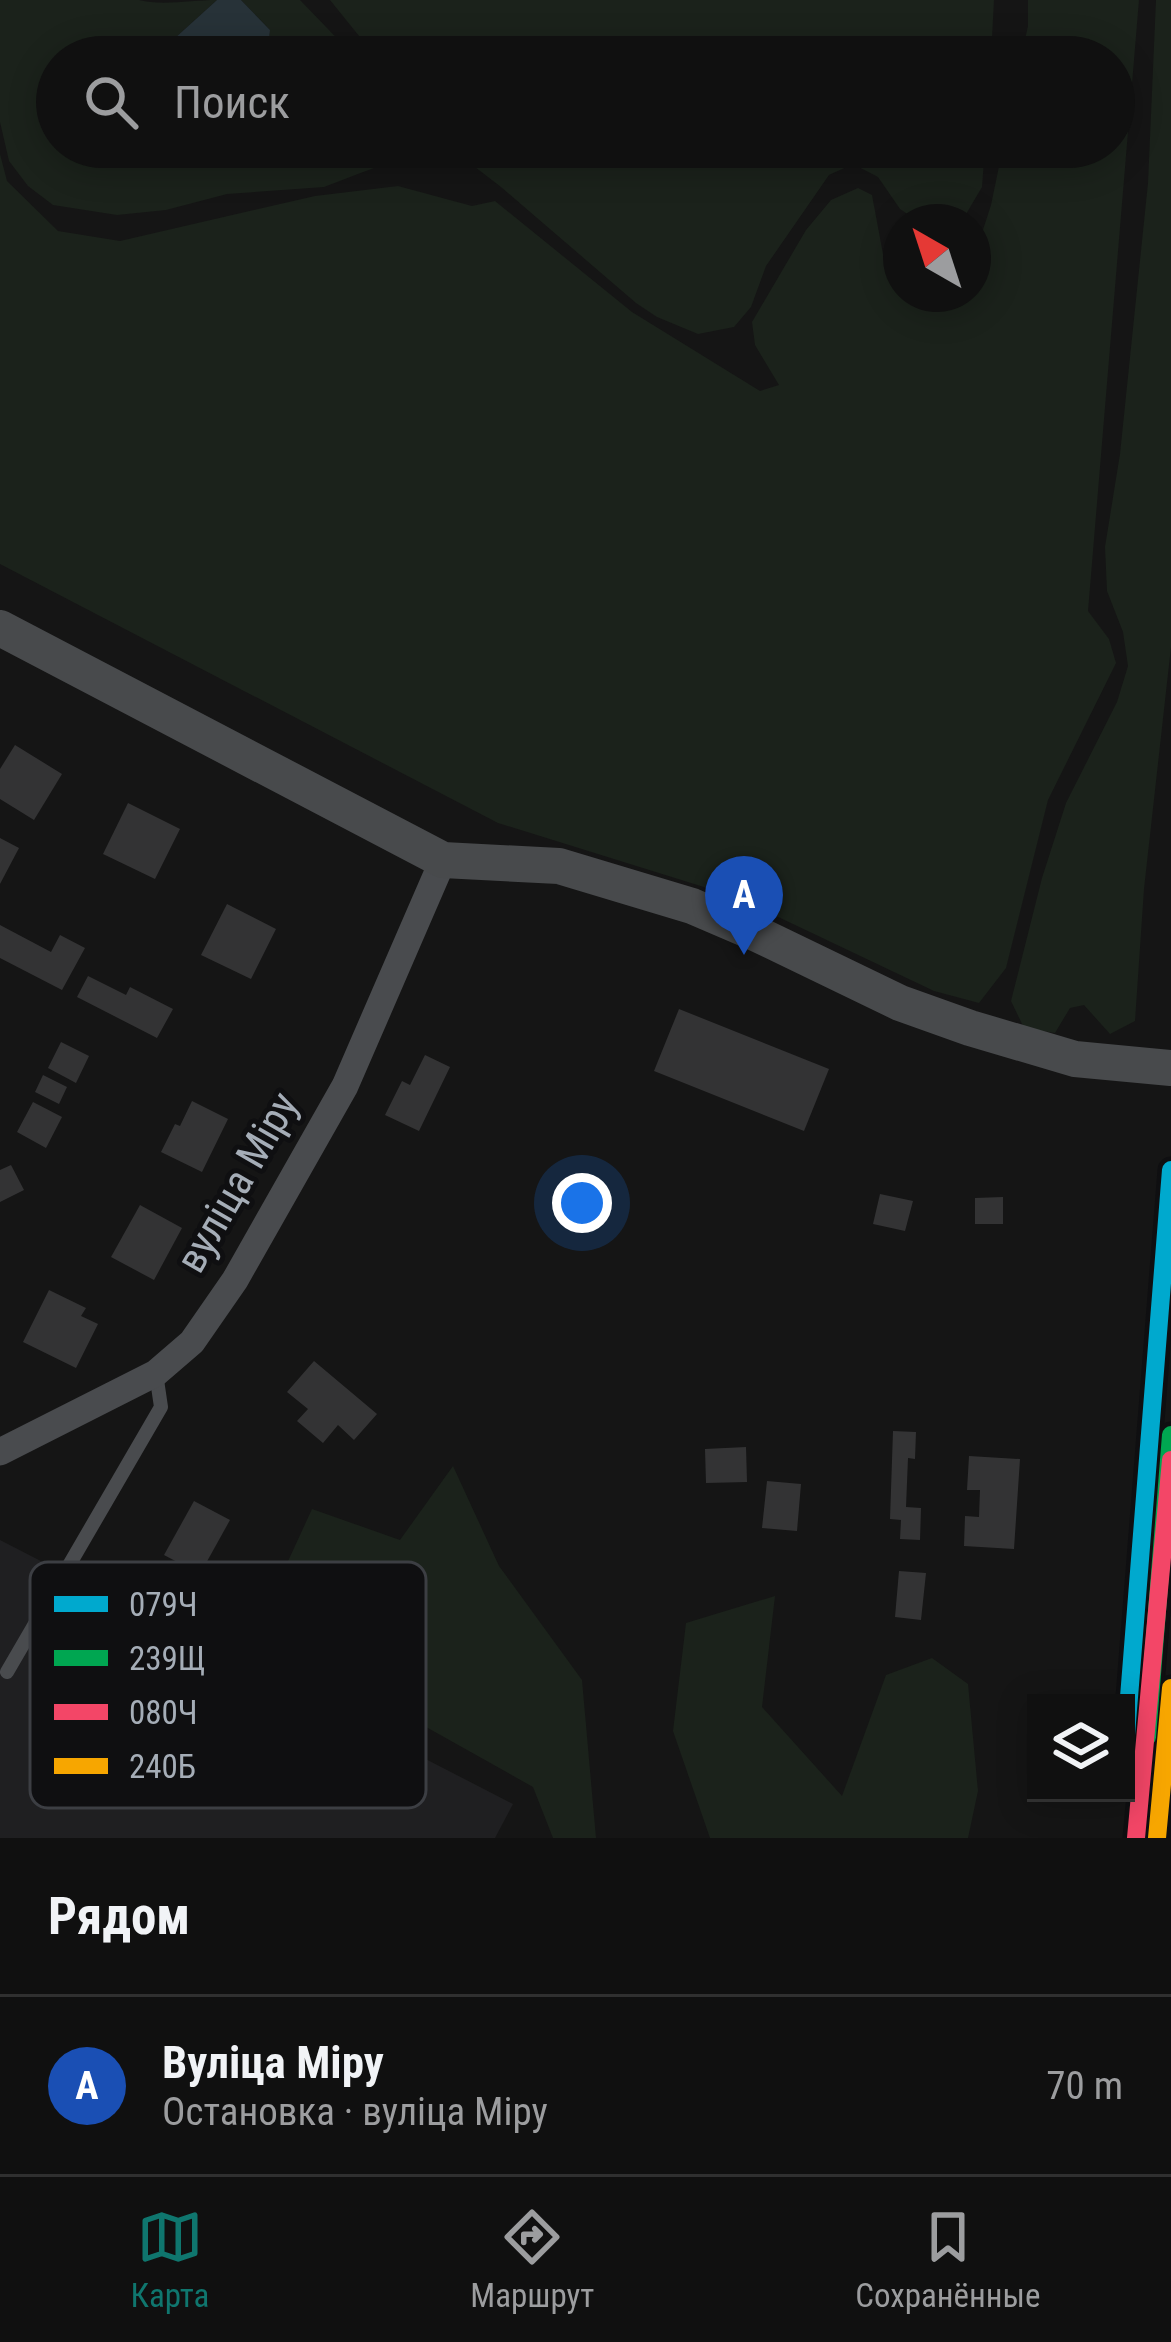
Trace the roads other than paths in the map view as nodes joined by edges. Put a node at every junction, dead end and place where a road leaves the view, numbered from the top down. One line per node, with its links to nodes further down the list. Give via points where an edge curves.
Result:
1 (0, 628): 2 (street)
2 (442, 860): 3 (street, via 559,866 692,907 900,1004 1075,1059); 4 (street, вуліца Міру, via 345,1086 235,1280 192,1342)
3 (1171, 1068)
4 (157, 1373): 5 (street, вуліца Міру); 6 (lane, via 161,1407)
5 (0, 1452)
6 (71, 1562)
7 (30, 1632): 8 (lane)
8 (7, 1672)

